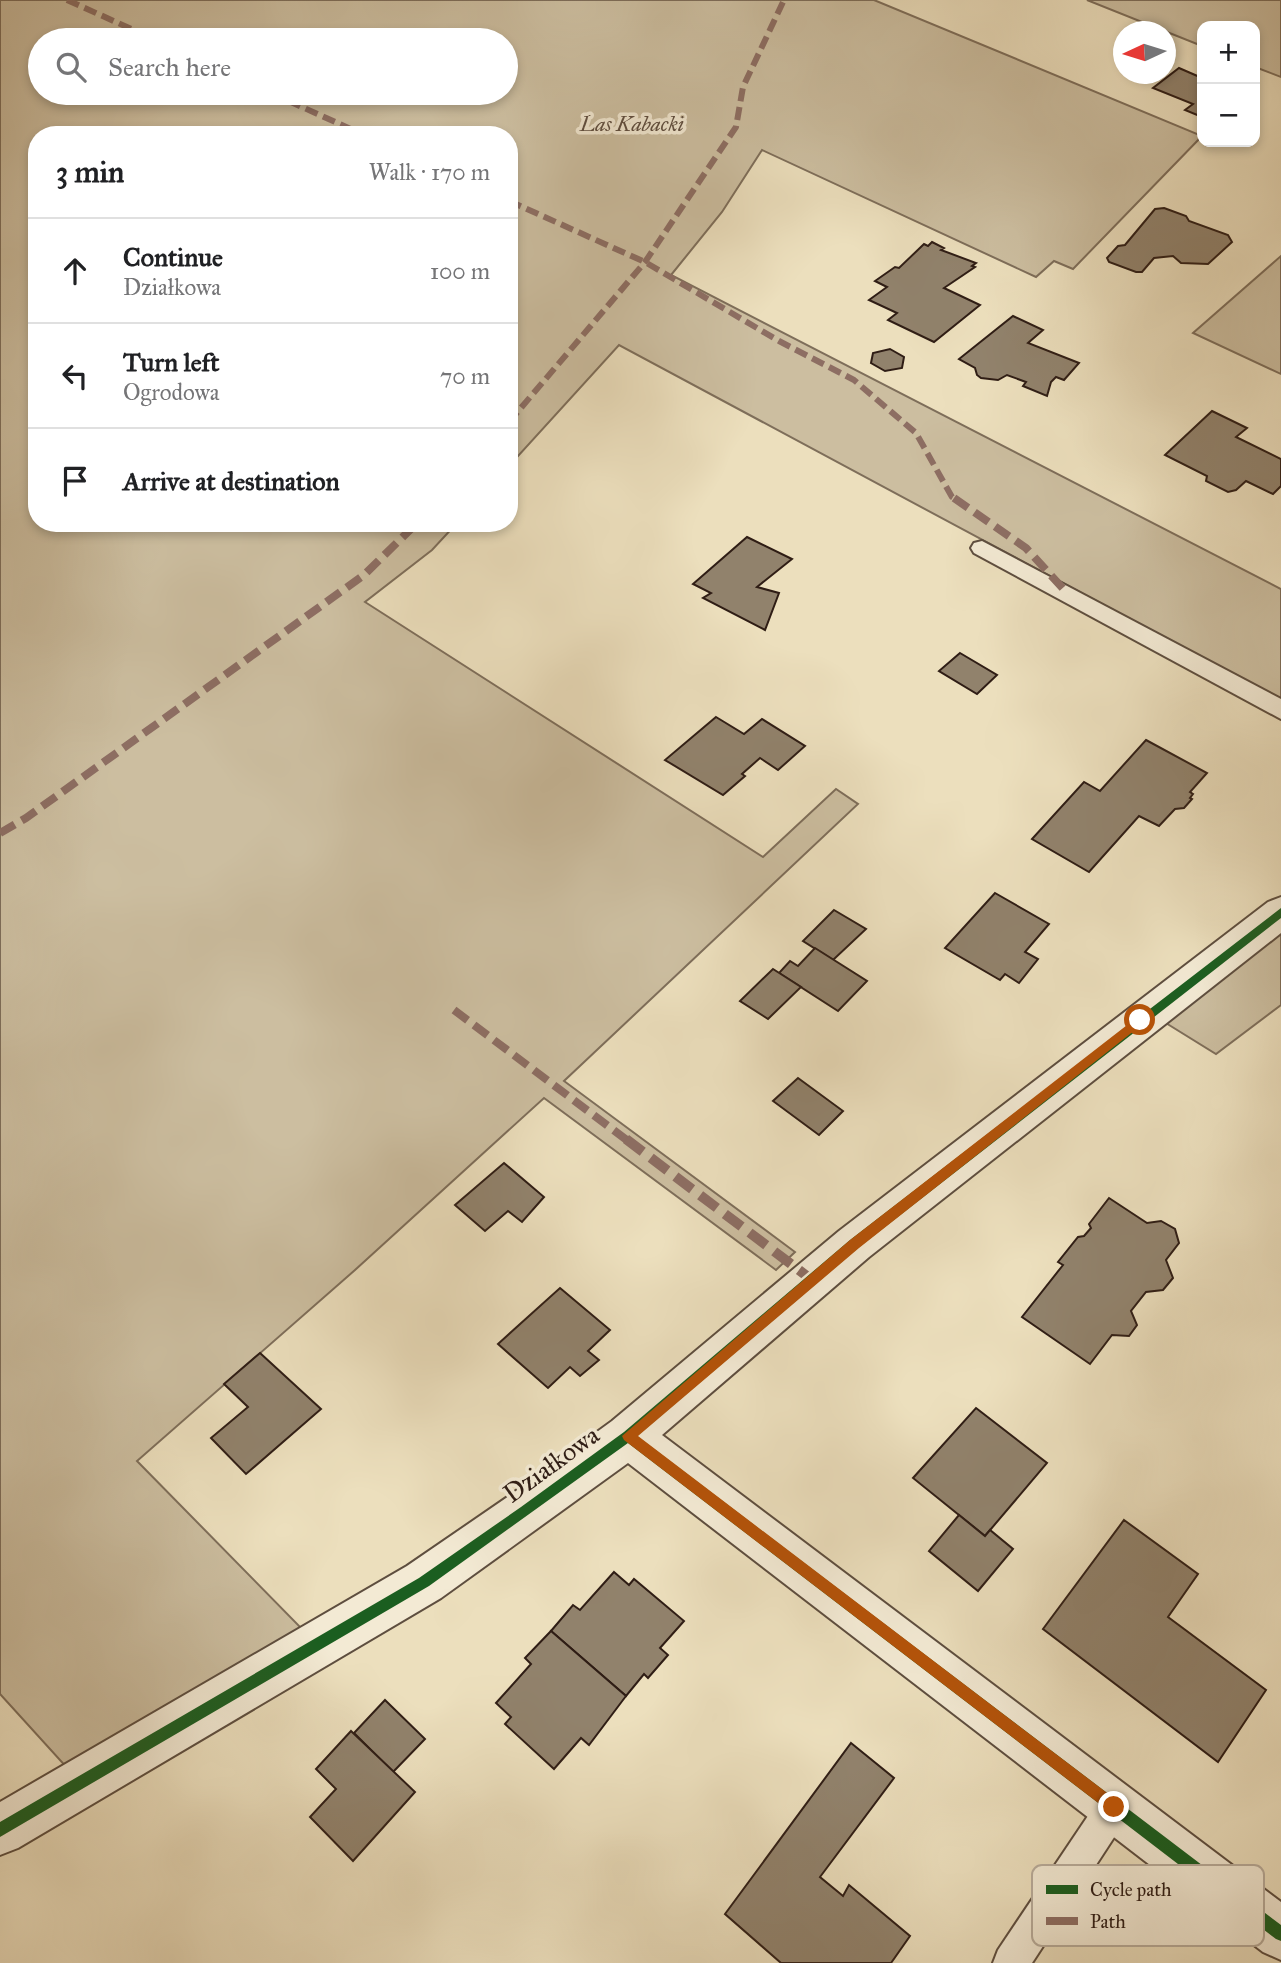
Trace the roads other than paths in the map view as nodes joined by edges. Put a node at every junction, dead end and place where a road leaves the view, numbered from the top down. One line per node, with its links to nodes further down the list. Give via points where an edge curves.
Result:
1 (982, 548): 2 (lane)
2 (1281, 710)
3 (1281, 912): 4 (street, Działkowa, via 854,1244)
4 (628, 1436): 5 (street); 6 (street, Działkowa, via 424,1582)
5 (1114, 1807): 7 (lane); 8 (street)
6 (0, 1830)
7 (1076, 1865)
8 (1190, 1865)
9 (1264, 1921): 11 (street)
10 (1032, 1931): 12 (lane)
11 (1281, 1934)
12 (1011, 1963)

